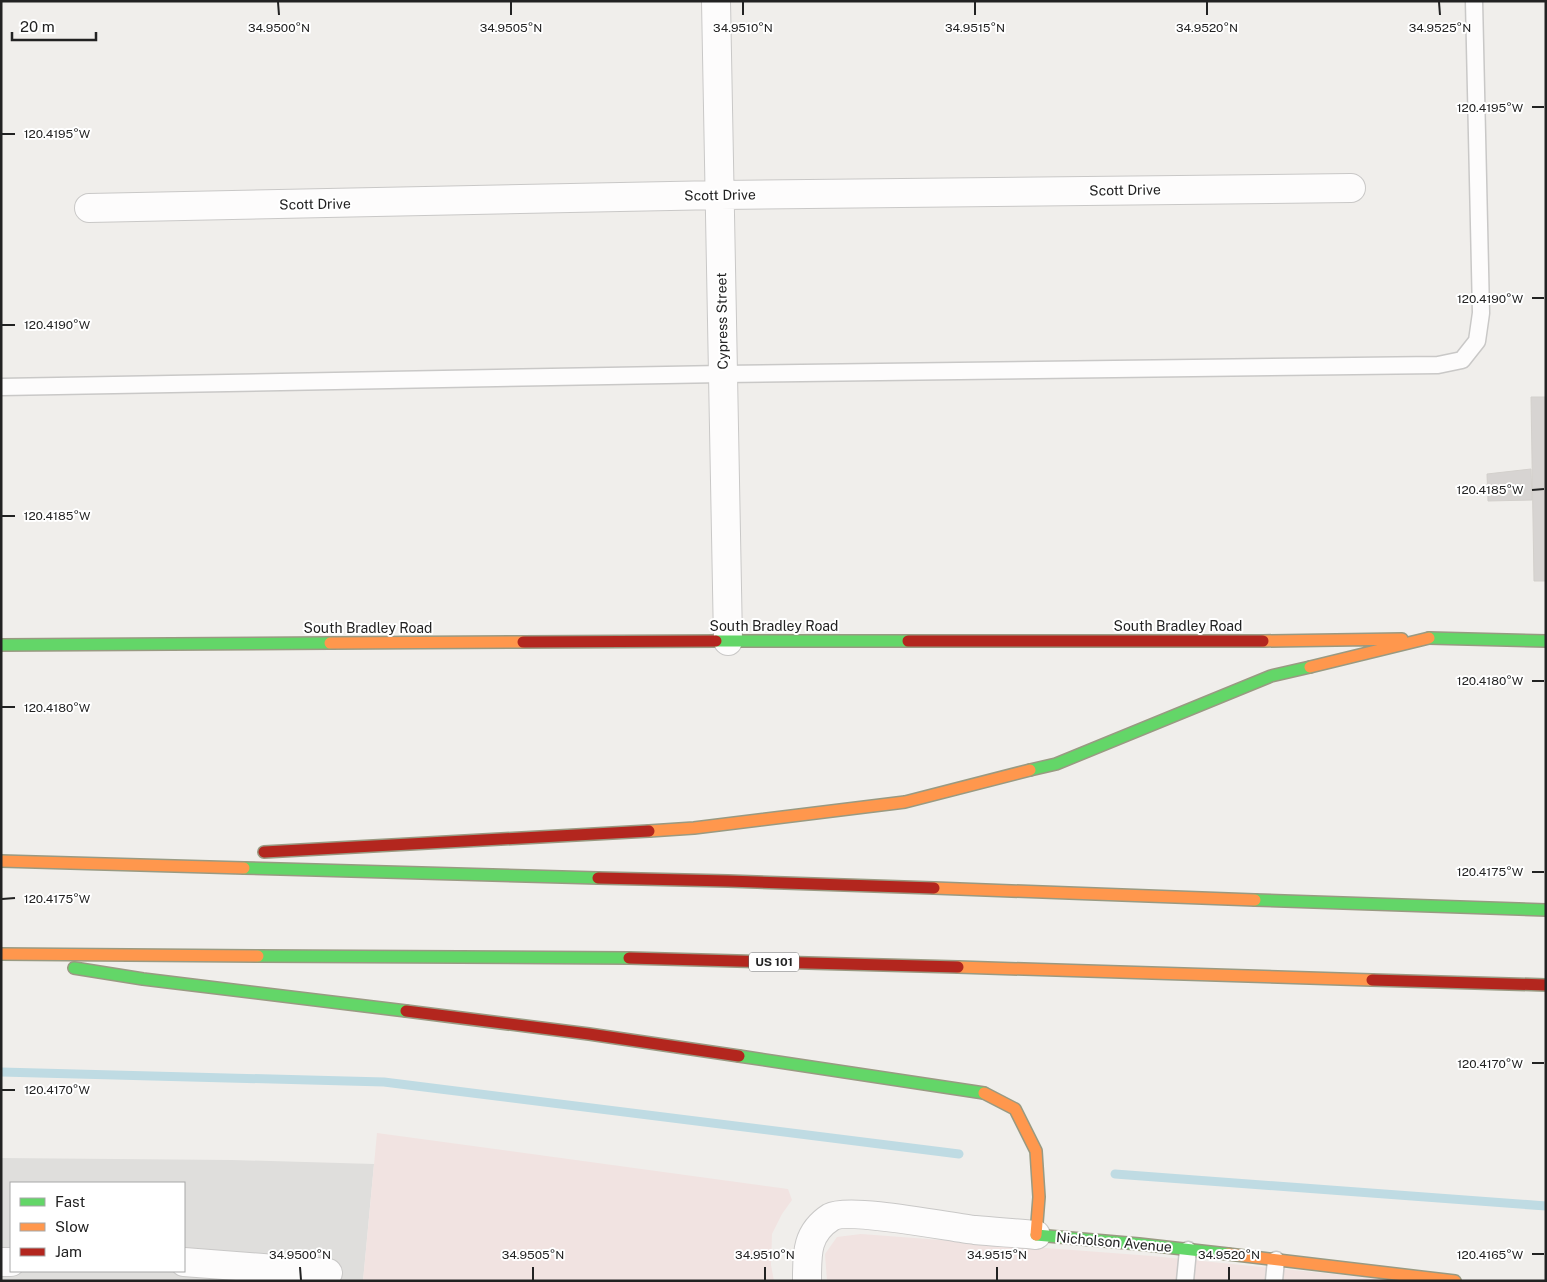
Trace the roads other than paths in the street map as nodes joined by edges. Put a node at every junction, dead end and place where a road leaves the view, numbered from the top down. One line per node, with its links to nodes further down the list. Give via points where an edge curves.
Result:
1 (716, 1): 4 (street, Cypress Street)
2 (1474, 1): 6 (lane, via 1481,313 1477,341 1462,360 1438,365)
3 (1351, 188): 4 (street, Scott Drive)
4 (720, 195): 5 (street, Scott Drive); 6 (street, Cypress Street)
5 (89, 208)
6 (723, 374): 7 (lane); 9 (street, Cypress Street)
7 (1, 387)
8 (1429, 638): 9 (main road, South Bradley Road, via 1184,642); 10 (main road, South Bradley Road); 12 (main road, via 1271,676 1056,764 905,802 694,828)
9 (728, 641): 11 (main road, South Bradley Road)
10 (1546, 641)
11 (1, 645)
12 (248, 853)
13 (210, 855): 15 (main road)
14 (1, 861): 15 (main road)
15 (65, 862): 16 (main road)
16 (1546, 910)
17 (1, 955): 18 (main road, US 101, via 645,958); 19 (main road, via 143,979 589,1034 984,1093 1015,1109 1036,1151 1040,1197)
18 (1546, 985)
19 (1036, 1235): 20 (main road, Nicholson Avenue); 25 (street, Nicholson Avenue, via 856,1213 833,1216 814,1230 807,1256)
20 (1188, 1250): 21 (main road, Nicholson Avenue); 26 (lane)
21 (1276, 1260): 24 (main road, Nicholson Avenue); 27 (lane)
22 (191, 1268): 23 (street)
23 (328, 1273)
24 (1408, 1278): 28 (main road, Nicholson Avenue)
25 (807, 1281)
26 (1185, 1281)
27 (1274, 1281)
28 (1455, 1281)

